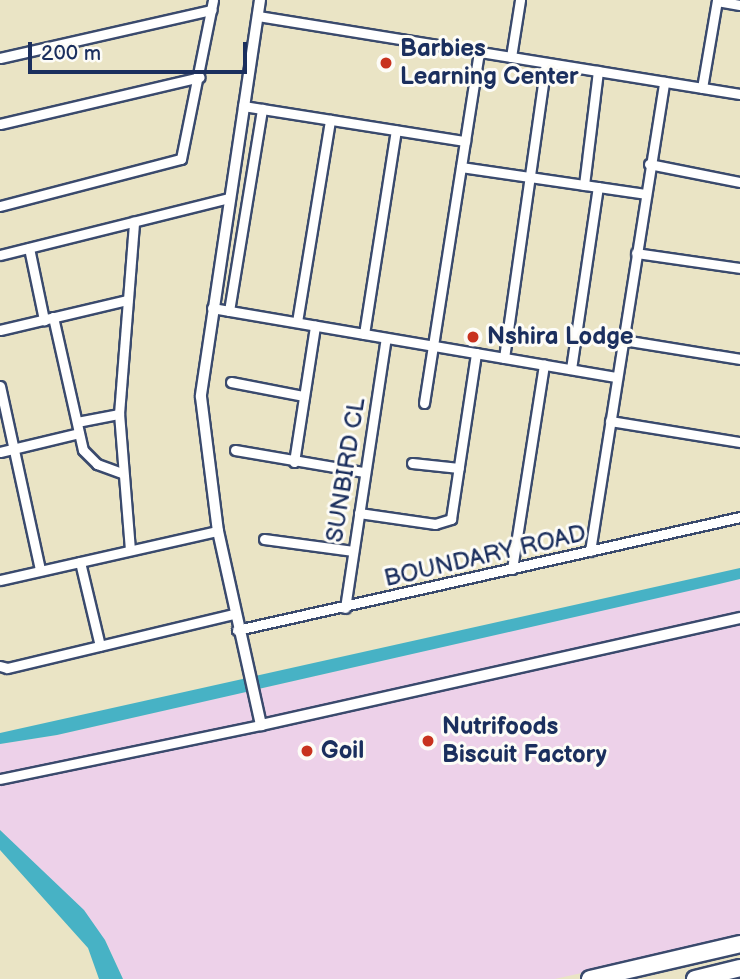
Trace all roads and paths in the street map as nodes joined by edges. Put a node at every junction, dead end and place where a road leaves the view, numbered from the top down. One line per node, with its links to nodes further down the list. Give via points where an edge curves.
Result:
1 (213, 0): 6 (street)
2 (260, 0): 7 (street)
3 (520, 0): 9 (street)
4 (717, 0): 5 (street); 15 (street)
5 (740, 5)
6 (212, 10): 10 (street); 13 (street)
7 (258, 16): 8 (street); 17 (street)
8 (479, 52): 9 (street); 22 (street)
9 (511, 57): 11 (street)
10 (0, 58)
11 (546, 63): 12 (street); 25 (street)
12 (598, 71): 14 (street); 27 (street)
13 (200, 77): 20 (street); 31 (street, via 181,159)
14 (664, 82): 15 (street); 23 (street)
15 (702, 88): 16 (street)
16 (740, 94)
17 (243, 106): 18 (street); 30 (street)
18 (262, 109): 19 (street); 39 (street)
19 (330, 120): 21 (street); 41 (street)
20 (0, 124)
21 (396, 130): 22 (street); 44 (street)
22 (466, 141): 24 (street)
23 (649, 164): 26 (street); 29 (street)
24 (461, 167): 25 (street); 47 (street)
25 (527, 177): 27 (street); 49 (street, via 530,188)
26 (740, 182)
27 (584, 185): 28 (street)
28 (598, 187): 29 (street); 52 (street)
29 (645, 194): 34 (street)
30 (229, 198): 32 (street); 38 (street)
31 (0, 206)
32 (134, 222): 33 (street); 37 (street)
33 (29, 248): 35 (street); 40 (street)
34 (636, 253): 36 (street); 46 (street)
35 (0, 255)
36 (740, 268)
37 (127, 300): 40 (street); 58 (street)
38 (212, 308): 39 (street); 73 (street, via 201,412)
39 (229, 311): 41 (street)
40 (48, 318): 43 (street); 60 (street)
41 (297, 322): 42 (street)
42 (315, 326): 44 (street); 56 (street)
43 (0, 330)
44 (364, 334): 45 (street)
45 (386, 338): 47 (street); 69 (street, SUNBIRD CL)
46 (623, 340): 50 (street); 53 (street)
47 (432, 345): 48 (street); 57 (street)
48 (476, 353): 49 (street); 68 (street)
49 (504, 358): 51 (street)
50 (740, 359)
51 (544, 364): 52 (street); 79 (street)
52 (571, 369): 53 (street)
53 (617, 377): 59 (street)
54 (231, 382): 56 (street)
55 (0, 386): 63 (street)
56 (303, 396): 66 (street)
57 (424, 403)
58 (119, 414): 60 (street); 70 (street)
59 (610, 421): 62 (street); 77 (street)
60 (76, 422): 61 (street)
61 (79, 433): 63 (street); 70 (street, via 89,458)
62 (740, 442)
63 (14, 449): 65 (street); 80 (street)
64 (235, 450): 66 (street)
65 (0, 452)
66 (294, 462): 69 (street)
67 (412, 463): 68 (street)
68 (459, 468): 71 (street, via 453,514 445,524)
69 (365, 472): 71 (street, SUNBIRD CL)
70 (122, 473): 75 (street)
71 (359, 513): 76 (street, SUNBIRD CL)
72 (740, 517): 77 (street, BOUNDARY ROAD)
73 (218, 531): 75 (street); 83 (street)
74 (264, 539): 76 (street)
75 (130, 550): 78 (street)
76 (353, 551): 82 (street, SUNBIRD CL)
77 (590, 551): 79 (street, BOUNDARY ROAD)
78 (80, 562): 80 (street); 86 (street)
79 (512, 569): 82 (street, BOUNDARY ROAD)
80 (40, 570): 81 (street)
81 (0, 580)
82 (345, 608): 85 (street, BOUNDARY ROAD)
83 (234, 614): 85 (street); 86 (street)
84 (740, 618): 88 (street)
85 (237, 630): 88 (street)
86 (100, 646): 87 (street)
87 (0, 666)
88 (261, 725): 89 (street)
89 (0, 779)
90 (740, 944): 92 (highway)
91 (740, 968): 93 (highway)
92 (590, 979)
93 (695, 979)

